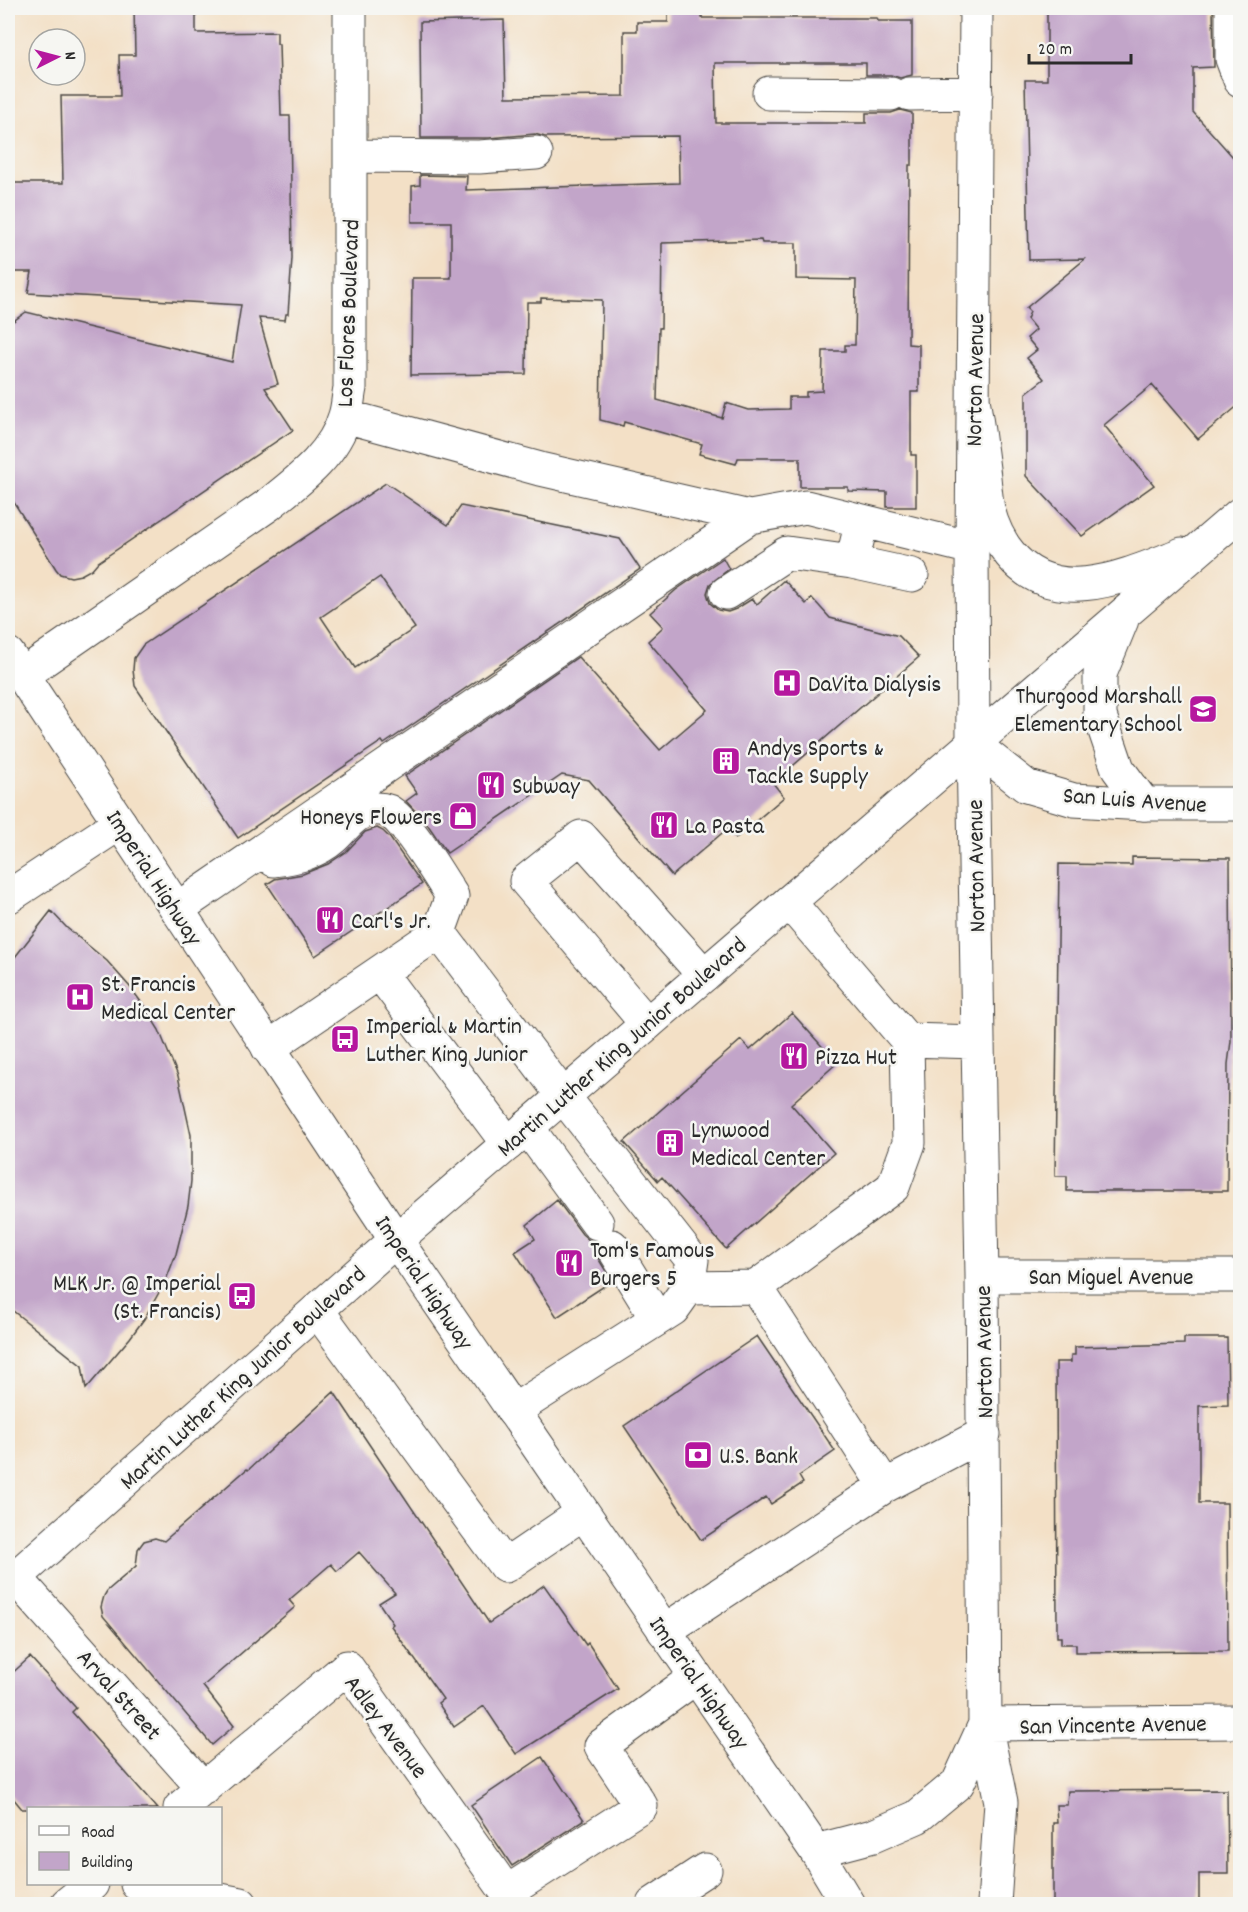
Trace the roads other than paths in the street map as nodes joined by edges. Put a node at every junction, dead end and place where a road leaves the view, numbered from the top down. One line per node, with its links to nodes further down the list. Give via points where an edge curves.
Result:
1 (350, 8): 8 (street, Los Flores Boulevard)
2 (976, 8): 6 (street, Norton Avenue)
3 (1232, 8): 4 (street, via 1232,59)
4 (1240, 80)
5 (769, 93): 6 (street)
6 (976, 93): 9 (street, Norton Avenue)
7 (536, 153): 8 (street, via 479,157)
8 (350, 156): 10 (street, Los Flores Boulevard, via 351,348)
9 (974, 405): 14 (street, via 988,510 1002,544 1018,564 1038,579 1067,584 1098,582 1133,573); 15 (street, Norton Avenue)
10 (345, 416): 12 (street, via 540,469); 20 (street, Los Flores Boulevard, via 335,440 300,480 268,505)
11 (1240, 514): 14 (street, Martin Luther King Junior Boulevard)
12 (750, 517): 13 (street, via 806,507); 25 (street)
13 (862, 521): 15 (street); 16 (street)
14 (1206, 544): 19 (street, Martin Luther King Junior Boulevard)
15 (972, 548): 21 (street, Norton Avenue)
16 (852, 562): 17 (street); 18 (street, via 787,553)
17 (912, 575)
18 (726, 593)
19 (1125, 614): 21 (street, Martin Luther King Junior Boulevard); 22 (street, via 1100,674 1100,716 1118,769)
20 (15, 665): 24 (street, Imperial Highway)
21 (973, 744): 22 (street, San Luis Avenue, via 1026,786 1074,800); 27 (street, Martin Luther King Junior Boulevard); 34 (street, Norton Avenue)
22 (1144, 804): 23 (street, San Luis Avenue)
23 (1240, 804)
24 (120, 823): 26 (street); 28 (street, Imperial Highway)
25 (262, 851): 28 (street); 29 (street, via 274,860 294,858 317,850 356,815 371,809 386,810 431,862 452,896)
26 (8, 897)
27 (789, 902): 31 (street, Martin Luther King Junior Boulevard); 33 (street)
28 (177, 909): 35 (street, Imperial Highway)
29 (439, 932): 30 (street); 36 (street)
30 (380, 973): 35 (street); 37 (street)
31 (704, 975): 32 (street, Martin Luther King Junior Boulevard); 32 (street, via 581,837 526,881)
32 (647, 1024): 36 (street, Martin Luther King Junior Boulevard)
33 (907, 1040): 34 (street); 41 (street, via 909,1143 893,1187)
34 (978, 1042): 39 (street, Norton Avenue)
35 (268, 1048): 38 (street, Imperial Highway)
36 (563, 1096): 37 (street, Martin Luther King Junior Boulevard); 42 (street, via 692,1260)
37 (517, 1136): 38 (street, Martin Luther King Junior Boulevard); 44 (street, via 605,1234)
38 (396, 1240): 43 (street, Martin Luther King Junior Boulevard); 45 (street, Imperial Highway)
39 (982, 1276): 40 (street, San Miguel Avenue); 46 (street, Norton Avenue)
40 (1240, 1276)
41 (756, 1287): 42 (street); 47 (street)
42 (688, 1288): 44 (street, via 673,1309)
43 (317, 1310): 48 (street, via 505,1566); 49 (street, Martin Luther King Junior Boulevard)
44 (657, 1319): 45 (street)
45 (513, 1411): 48 (street, Imperial Highway)
46 (984, 1434): 47 (street); 53 (street, Norton Avenue)
47 (885, 1486): 50 (street)
48 (583, 1513): 50 (street, Imperial Highway)
49 (10, 1578): 54 (street, Arval Street)
50 (664, 1631): 51 (street, Imperial Highway)
51 (696, 1677): 55 (street, Imperial Highway); 59 (street, via 602,1746 641,1806)
52 (1240, 1722): 53 (street, San Vincente Avenue)
53 (985, 1724): 55 (street, Norton Avenue, via 958,1783 917,1817 873,1836); 64 (street, Norton Avenue, via 1001,1802)
54 (192, 1799): 59 (street, Adley Avenue, via 348,1666)
55 (816, 1851): 63 (street, Imperial Highway)
56 (705, 1870): 62 (street)
57 (91, 1885): 60 (street)
58 (142, 1885): 61 (street)
59 (511, 1898)
60 (67, 1905)
61 (241, 1905)
62 (653, 1905)
63 (848, 1905)
64 (994, 1905)

